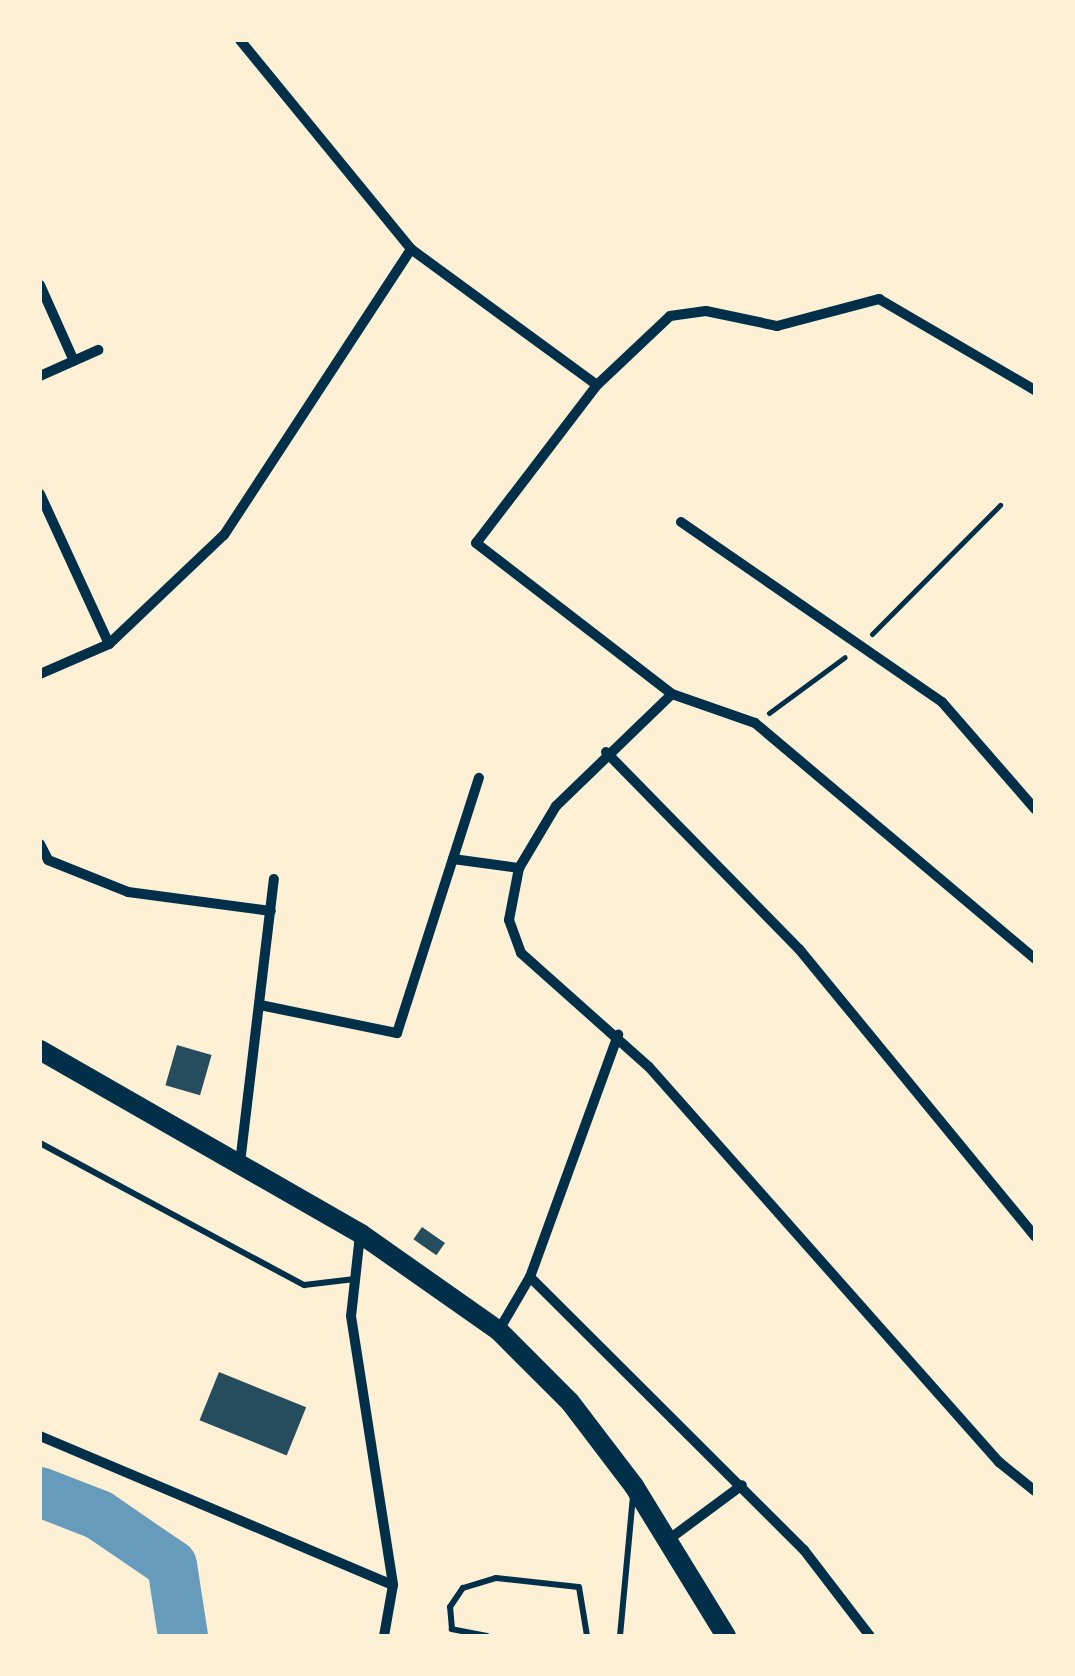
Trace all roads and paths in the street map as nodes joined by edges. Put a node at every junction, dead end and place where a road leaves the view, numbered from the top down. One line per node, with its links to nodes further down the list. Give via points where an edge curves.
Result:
1 (240, 40): 2 (street)
2 (412, 249): 7 (street); 12 (street, via 224,536)
3 (40, 284): 5 (street)
4 (98, 350): 5 (street)
5 (74, 361): 6 (street)
6 (40, 376)
7 (597, 385): 8 (street, via 670,316 706,312 777,326 879,299); 15 (street, via 476,543)
8 (1035, 390)
9 (40, 494): 12 (street)
10 (1000, 505): 13 (path)
11 (681, 522): 13 (street)
12 (109, 644): 14 (street)
13 (860, 646): 16 (path); 19 (street, via 942,702)
14 (40, 674)
15 (672, 694): 16 (street); 17 (street)
16 (756, 724): 25 (street)
17 (606, 752): 22 (street, via 556,806); 32 (street, via 799,948)
18 (479, 778): 21 (street)
19 (1035, 809)
20 (40, 844): 24 (street, via 48,860 128,892)
21 (453, 859): 22 (street); 26 (street, via 397,1033)
22 (519, 868): 27 (street, via 509,920 521,952)
23 (274, 879): 24 (street)
24 (271, 911): 26 (street)
25 (1035, 959)
26 (260, 1005): 30 (street)
27 (618, 1035): 33 (street); 39 (street)
28 (40, 1050): 30 (main road)
29 (40, 1143): 34 (lane, via 304,1285)
30 (240, 1162): 31 (main road)
31 (360, 1234): 34 (street); 35 (main road)
32 (1035, 1236)
33 (530, 1277): 35 (street); 37 (street)
34 (354, 1279): 41 (street, via 351,1316)
35 (499, 1330): 38 (main road, via 570,1402)
36 (40, 1436): 41 (street)
37 (742, 1485): 40 (street); 47 (street)
38 (634, 1486): 40 (main road); 45 (lane)
39 (1035, 1492)
40 (667, 1540): 46 (main road)
41 (393, 1586): 42 (street)
42 (384, 1636)
43 (487, 1636): 44 (lane, via 452,1629 450,1607 463,1588 496,1578 579,1587)
44 (587, 1636)
45 (620, 1636)
46 (726, 1636)
47 (870, 1636)

